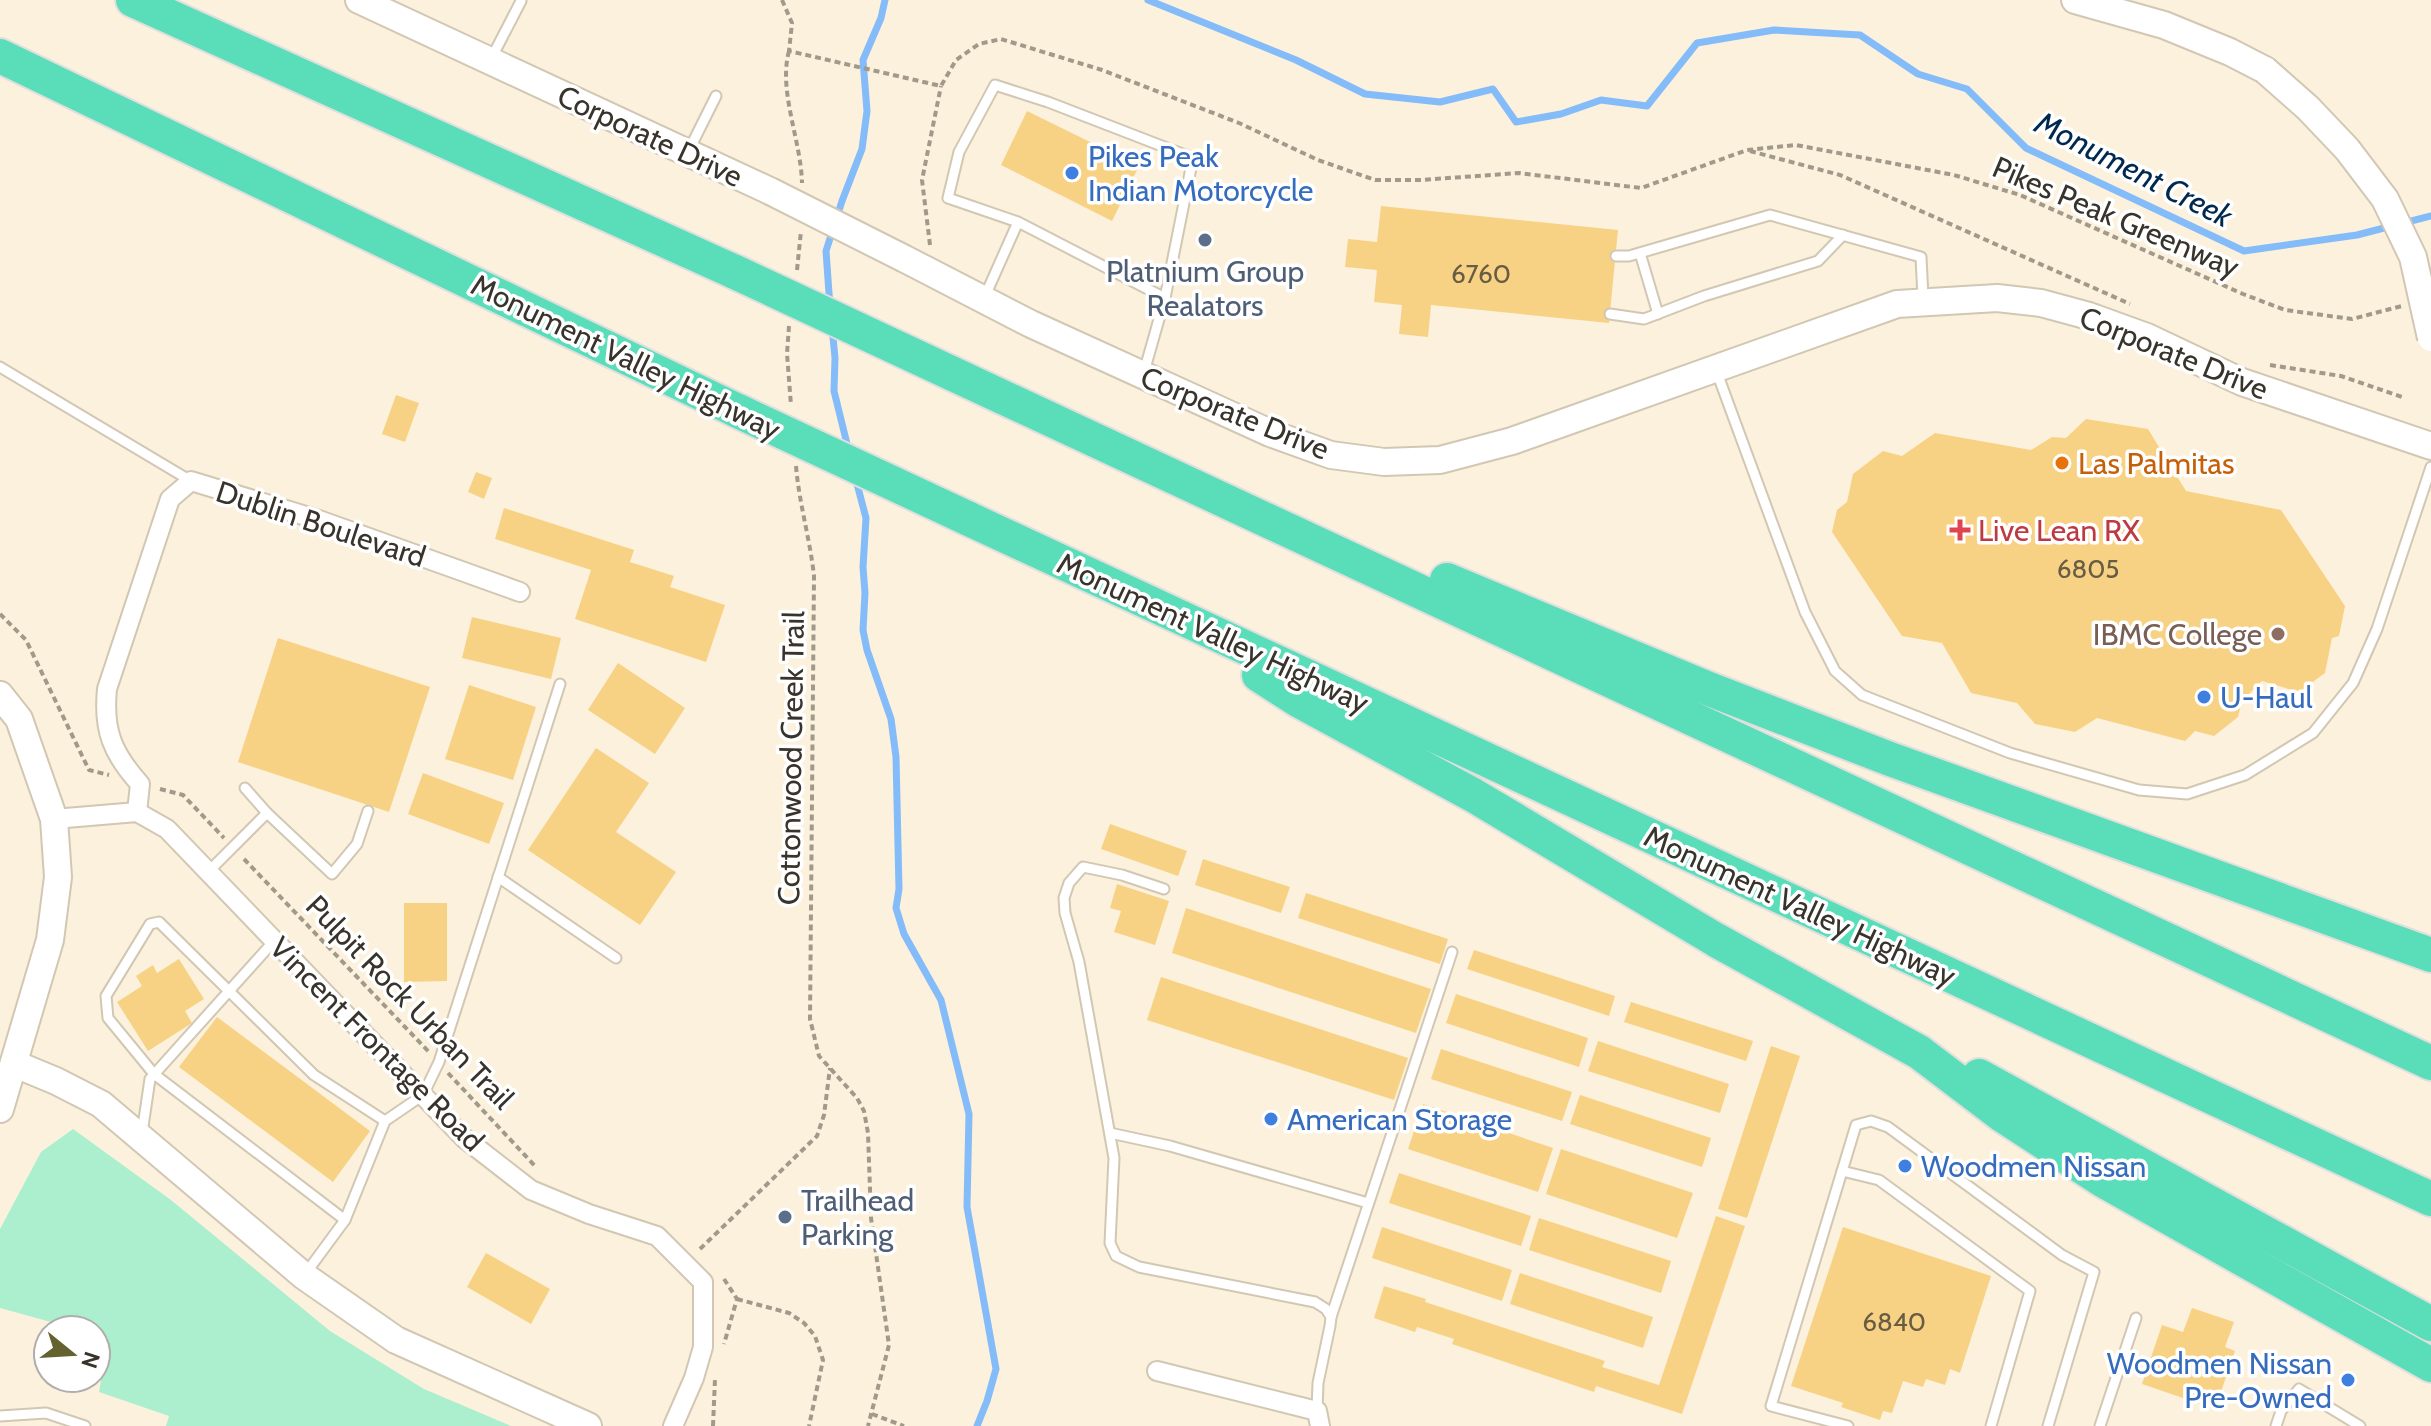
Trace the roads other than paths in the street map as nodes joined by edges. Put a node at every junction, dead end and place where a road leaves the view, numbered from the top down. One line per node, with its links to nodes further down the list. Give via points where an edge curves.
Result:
1 (133, 0): 24 (highway, bridge)
2 (359, 0): 6 (street, Corporate Drive)
3 (2075, 0): 18 (street, bridge, via 2164,25 2230,52 2265,70 2308,108 2385,199 2413,257)
4 (521, 1): 6 (lane)
5 (0, 56): 27 (highway, Monument Valley Highway, bridge)
6 (490, 61): 8 (street, Corporate Drive)
7 (716, 96): 8 (lane)
8 (688, 153): 14 (street, Corporate Drive, bridge)
9 (1018, 222): 13 (lane); 13 (lane, via 948,198 959,152 995,85 1193,158); 14 (lane)
10 (1843, 235): 11 (lane, via 1770,215); 15 (lane, via 1921,257); 17 (lane, via 1818,261)
11 (1640, 253): 12 (lane); 17 (lane)
12 (1616, 256)
13 (1165, 298): 21 (lane)
14 (983, 299): 21 (street, Corporate Drive)
15 (1923, 302): 20 (street, Corporate Drive, via 1897,304); 22 (street, Corporate Drive, via 1997,298 2089,316 2242,382)
16 (1610, 314): 17 (lane, via 1644,319)
17 (1658, 314)
18 (2431, 338)
19 (0, 367): 25 (lane)
20 (1715, 367): 21 (street, Corporate Drive, via 1512,441 1440,460 1384,462 1331,455 1270,433); 23 (lane, via 1805,612 1835,671 1862,695 2010,753 2139,790 2187,794 2245,775 2313,733 2353,683 2377,629)
21 (1143, 375)
22 (2431, 446)
23 (2431, 467)
24 (1177, 479): 40 (highway, via 1381,553 1876,754); 44 (highway)
25 (191, 481): 26 (street, Dublin Boulevard); 32 (street, Dublin Boulevard, via 170,499 107,689 104,719 113,746 140,784)
26 (520, 592)
27 (1144, 602): 43 (highway, via 1298,700); 53 (highway, Monument Valley Highway)
28 (560, 684): 36 (lane)
29 (0, 695): 34 (street, via 19,719)
30 (245, 788): 33 (lane)
31 (368, 811): 33 (lane, via 357,844 332,874)
32 (137, 812): 34 (street); 35 (street, Vincent Frontage Road, via 167,829)
33 (267, 813): 35 (lane)
34 (54, 819): 45 (street, via 58,877 50,940)
35 (208, 872): 38 (street, Vincent Frontage Road)
36 (498, 877): 41 (lane); 47 (lane, via 439,1062)
37 (1164, 889): 50 (lane, via 1083,867 1064,898)
38 (274, 941): 42 (lane); 47 (street, Vincent Frontage Road)
39 (1452, 952): 54 (lane)
40 (2431, 955)
41 (616, 958)
42 (230, 990): 46 (lane); 46 (lane, via 159,922 150,924 106,996 108,1018); 49 (lane, via 314,1075)
43 (1919, 1052): 59 (highway, via 1954,1062); 60 (highway, via 2002,1115 2104,1181)
44 (2431, 1063)
45 (15, 1064): 48 (street); 51 (street, via 101,1104)
46 (154, 1074): 51 (lane); 55 (lane)
47 (423, 1095): 49 (lane); 66 (street, Vincent Frontage Road, via 464,1138 531,1190 657,1236 703,1282 703,1347)
48 (0, 1109)
49 (385, 1121): 55 (lane)
50 (1110, 1133): 54 (lane); 57 (lane, via 1114,1158 1108,1228 1116,1256 1152,1271 1315,1302)
51 (141, 1138): 56 (street)
52 (1842, 1171): 67 (lane, via 1771,1406); 68 (lane, via 1879,1180 2030,1291); 69 (lane, via 1856,1125 1871,1121 1888,1127 2062,1255 2094,1272)
53 (2431, 1199)
54 (1368, 1203): 57 (lane)
55 (345, 1220): 56 (lane)
56 (304, 1276): 65 (street, via 396,1340)
57 (1331, 1317): 63 (lane, via 1318,1383)
58 (2136, 1318): 70 (lane)
59 (2431, 1324)
60 (2431, 1365)
61 (1157, 1371): 63 (street)
62 (0, 1416): 64 (lane, via 46,1413)
63 (1319, 1419)
64 (85, 1426)
65 (588, 1426)
66 (673, 1426)
67 (1848, 1426)
68 (1991, 1426)
69 (2048, 1426)
70 (2100, 1426)
71 (2276, 1426): 72 (lane, via 2299,1389)
72 (2360, 1426)

